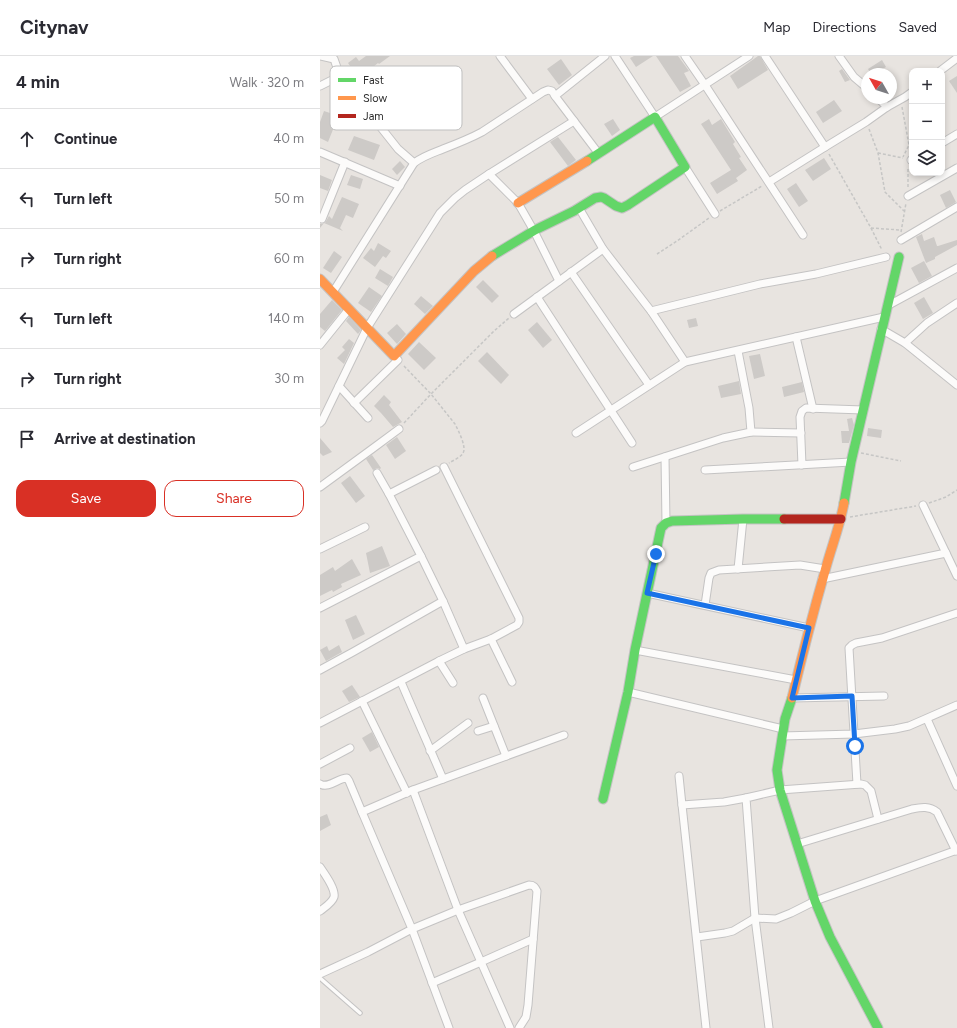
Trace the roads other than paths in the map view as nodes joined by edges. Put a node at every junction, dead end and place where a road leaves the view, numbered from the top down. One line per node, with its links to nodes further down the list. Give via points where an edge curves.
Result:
1 (320, 56): 9 (street)
2 (500, 56): 18 (street)
3 (605, 56): 17 (street)
4 (615, 56): 21 (street)
5 (684, 56): 14 (street)
6 (749, 56): 14 (street)
7 (765, 56): 26 (street)
8 (839, 56): 13 (street)
9 (335, 57)
10 (957, 58): 11 (street)
11 (944, 68)
12 (330, 81): 15 (street)
13 (861, 83)
14 (706, 85): 21 (street); 34 (street)
15 (320, 86)
16 (909, 94): 20 (street)
17 (555, 96): 18 (street, via 548,90); 22 (street)
18 (532, 99): 30 (street, via 471,138 426,155)
19 (884, 104): 20 (street)
20 (887, 107): 26 (street)
21 (655, 117): 28 (street); 31 (street)
22 (574, 121): 28 (street); 33 (street)
23 (383, 130): 30 (street, via 398,149)
24 (957, 134): 25 (street)
25 (945, 141)
26 (825, 147): 34 (street)
27 (320, 152): 29 (street)
28 (599, 154): 37 (street)
29 (345, 162): 35 (street); 38 (street)
30 (414, 163): 35 (street)
31 (685, 167): 40 (street, via 622,208 600,196); 41 (street)
32 (957, 168): 36 (street)
33 (489, 174): 37 (street); 61 (street, via 465,190 440,213)
34 (768, 182): 44 (street)
35 (400, 186): 53 (street)
36 (908, 196)
37 (518, 203): 43 (street)
38 (323, 206): 42 (street)
39 (957, 207): 45 (street)
40 (579, 208): 43 (street); 46 (street)
41 (715, 214)
42 (322, 219)
43 (534, 231): 52 (street); 61 (street, via 485,261 394,356)
44 (803, 235)
45 (901, 240)
46 (603, 249): 50 (street); 58 (street)
47 (886, 257): 58 (street)
48 (899, 257): 56 (street)
49 (957, 268): 56 (street)
50 (571, 272): 52 (street); 69 (street)
51 (320, 279): 53 (street)
52 (559, 281): 54 (street)
53 (332, 292): 57 (street)
54 (537, 297): 59 (street); 74 (street)
55 (957, 303): 64 (street, via 927,323)
56 (887, 306): 60 (street)
57 (349, 310): 61 (street); 65 (street)
58 (651, 311): 68 (street)
59 (514, 314)
60 (884, 317): 62 (street); 63 (street)
61 (367, 328): 71 (street)
62 (881, 329): 64 (street); 75 (street)
63 (796, 338): 66 (street); 73 (street)
64 (905, 343): 70 (street)
65 (320, 345)
66 (738, 351): 68 (street); 79 (street)
67 (398, 360): 72 (street)
68 (686, 362): 69 (street)
69 (649, 385): 74 (street)
70 (957, 385)
71 (339, 386): 72 (street); 77 (street)
72 (354, 403): 76 (street)
73 (813, 408): 75 (street); 81 (street, via 802,411)
74 (611, 410): 80 (street); 82 (street)
75 (863, 410): 84 (street)
76 (368, 418)
77 (321, 420)
78 (398, 429): 91 (street)
79 (751, 432): 81 (street); 83 (street, via 723,438)
80 (576, 433)
81 (801, 433): 85 (street)
82 (632, 443)
83 (665, 457): 87 (street); 96 (street)
84 (851, 462): 85 (street); 95 (street)
85 (802, 465): 89 (street)
86 (444, 466): 111 (street, via 518,618 519,622 515,627)
87 (633, 467)
88 (436, 470): 92 (street)
89 (705, 470)
90 (377, 473): 92 (street)
91 (320, 488)
92 (389, 494): 100 (street)
93 (923, 505): 99 (street)
94 (743, 519): 95 (street); 96 (street); 101 (street)
95 (840, 519): 102 (street)
96 (666, 523): 105 (street, via 661,528)
97 (365, 527): 98 (street)
98 (320, 550)
99 (946, 553): 103 (street); 104 (street)
100 (421, 556): 106 (street); 108 (street)
101 (738, 569): 102 (street, via 800,566); 107 (street, via 719,570 711,574 708,578)
102 (825, 569): 104 (street)
103 (957, 576)
104 (822, 579): 110 (street)
105 (647, 593): 107 (street); 113 (street)
106 (443, 601): 112 (street); 115 (street)
107 (705, 605): 110 (street)
108 (320, 608)
109 (957, 613): 121 (street, via 882,638 852,645 849,650)
110 (809, 628): 116 (street)
111 (491, 639): 112 (street); 118 (street)
112 (464, 649): 114 (street)
113 (635, 650): 116 (street); 120 (street)
114 (439, 662): 117 (street); 119 (street)
115 (320, 670)
116 (796, 680): 124 (street)
117 (401, 682): 125 (street); 136 (street)
118 (512, 682)
119 (453, 683)
120 (628, 692): 132 (street); 147 (street)
121 (852, 696): 122 (street); 124 (street); 133 (street)
122 (884, 696)
123 (483, 698): 130 (street)
124 (792, 698): 132 (street)
125 (362, 701): 128 (street); 145 (street)
126 (957, 705): 127 (street)
127 (927, 719): 133 (street, via 909,726); 143 (street)
128 (320, 723)
129 (468, 723): 136 (street)
130 (494, 726): 131 (street); 137 (street)
131 (478, 731)
132 (782, 733): 133 (street); 144 (street, via 777,770)
133 (854, 734): 142 (street)
134 (564, 735): 137 (street)
135 (350, 748): 138 (street)
136 (430, 751): 140 (street)
137 (506, 756): 140 (street)
138 (320, 764)
139 (680, 776): 148 (street)
140 (442, 779): 145 (street)
141 (320, 784): 149 (street, via 328,785 341,778 347,778)
142 (857, 784): 144 (street); 150 (street, via 865,785 870,791)
143 (957, 786)
144 (780, 790): 146 (street); 151 (street)
145 (410, 792): 149 (street); 155 (street)
146 (746, 798): 148 (street); 157 (street)
147 (604, 799)
148 (682, 805): 159 (street)
149 (362, 812): 158 (street)
150 (878, 820): 151 (street); 152 (street, via 928,807 937,812)
151 (797, 844): 154 (street)
152 (956, 850): 154 (street)
153 (320, 867): 156 (street, via 334,890 334,896 329,904)
154 (815, 901): 157 (street, via 776,919); 171 (street, via 830,938)
155 (458, 910): 158 (street); 160 (street, via 533,885 537,892); 161 (street)
156 (320, 911)
157 (755, 918): 159 (street, via 725,934); 170 (street)
158 (412, 930): 162 (street); 164 (street)
159 (697, 937): 169 (street)
160 (533, 939): 161 (street); 168 (street, via 527,1011)
161 (481, 962): 164 (street); 167 (street)
162 (320, 974)
163 (320, 978): 165 (lane)
164 (432, 983): 166 (street)
165 (360, 1013)
166 (449, 1028)
167 (510, 1028)
168 (519, 1028)
169 (706, 1028)
170 (769, 1028)
171 (878, 1028)

